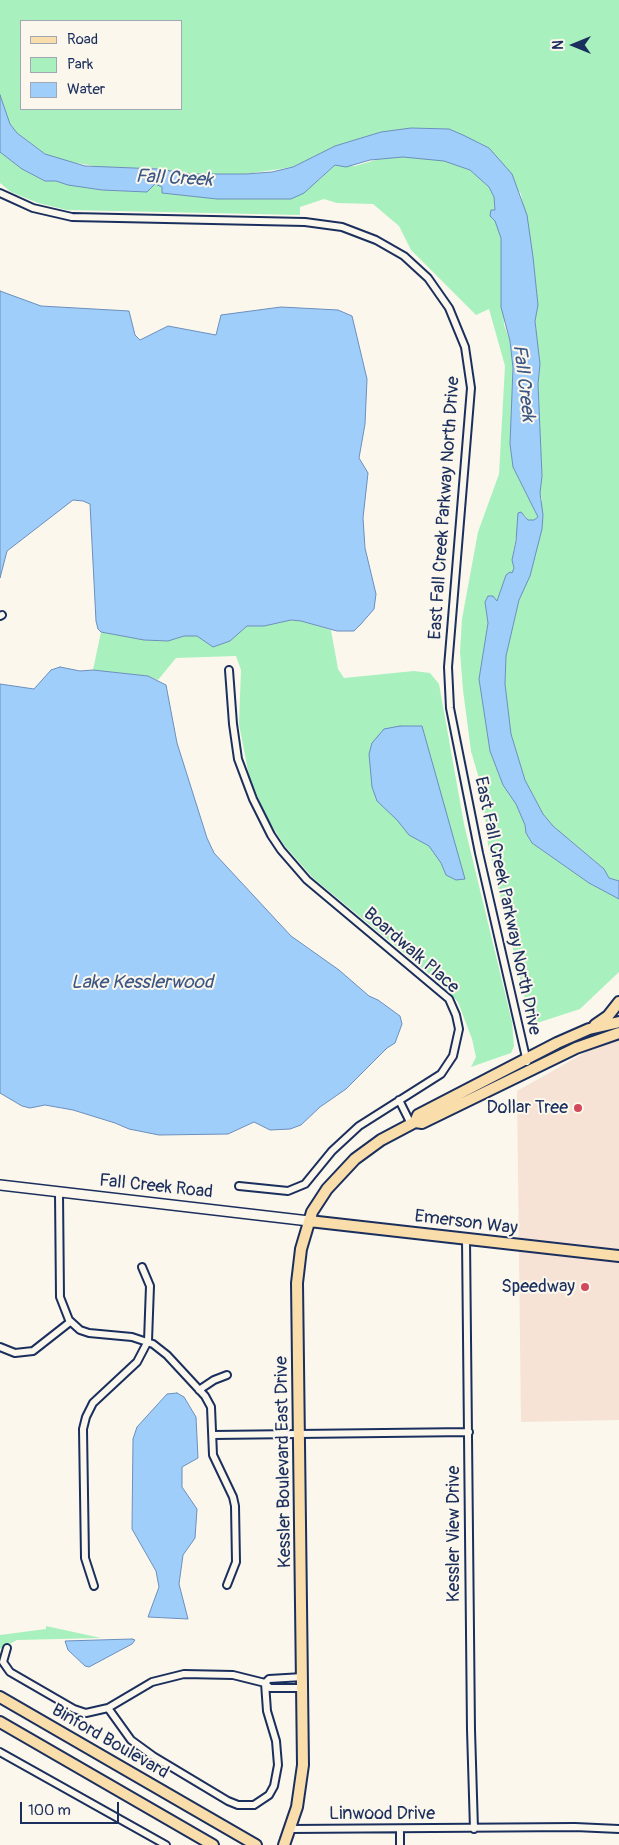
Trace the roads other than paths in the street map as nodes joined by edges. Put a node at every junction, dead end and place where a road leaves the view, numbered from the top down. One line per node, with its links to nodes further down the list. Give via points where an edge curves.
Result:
1 (0, 193): 7 (street, East Fall Creek Parkway North Drive, via 32,208 65,216 305,222 342,227 368,236 404,256 425,275 449,308 465,347 471,388 448,667 450,708)
2 (230, 670): 9 (street, Boardwalk Place, via 232,724 238,759 259,814 281,850 322,894 444,995 454,1008 458,1035 450,1062 432,1081)
3 (619, 1002): 5 (main road, via 608,1016)
4 (619, 1022): 5 (main road, Kessler Boulevard East Drive)
5 (589, 1029): 7 (main road, Kessler Boulevard East Drive)
6 (619, 1033): 8 (main road, Kessler Boulevard East Drive, via 576,1048)
7 (525, 1059): 8 (street, East Fall Creek Parkway North Drive); 10 (main road, Kessler Boulevard East Drive, via 418,1116)
8 (531, 1070): 10 (main road, Kessler Boulevard East Drive, via 422,1123)
9 (399, 1100): 10 (street); 12 (street, Boardwalk Place, via 350,1134 300,1188 285,1191)
10 (413, 1123): 14 (main road, Kessler Boulevard East Drive, via 355,1159 324,1192)
11 (0, 1185): 13 (main road, Fall Creek Road)
12 (239, 1186)
13 (59, 1192): 14 (main road, Fall Creek Road); 18 (street, via 60,1297)
14 (309, 1221): 15 (main road, Emerson Way); 24 (main road, Kessler Boulevard East Drive, via 301,1248 298,1278)
15 (466, 1239): 16 (main road, Emerson Way); 23 (street, Kessler View Drive)
16 (619, 1256)
17 (142, 1266): 19 (street, via 150,1286)
18 (70, 1322): 19 (street, via 92,1334); 20 (street, via 33,1351 15,1353)
19 (148, 1341): 22 (street, via 167,1355); 27 (street, via 137,1362 93,1403 84,1423 85,1558)
20 (0, 1347)
21 (227, 1375): 22 (street)
22 (199, 1390): 25 (street, via 212,1407)
23 (469, 1432): 24 (street); 37 (street, Kessler View Drive)
24 (300, 1433): 25 (street); 30 (main road, Kessler Boulevard East Drive)
25 (213, 1435): 26 (street, via 215,1461 235,1506 236,1562)
26 (228, 1585)
27 (94, 1586)
28 (7, 1648): 32 (street, via 3,1662 10,1672 79,1712 94,1713)
29 (265, 1683): 30 (street, via 269,1679); 30 (street, via 270,1688); 32 (street, via 227,1674 175,1675 152,1682); 32 (street, via 278,1765 274,1786 266,1799 247,1806 228,1801 131,1740)
30 (303, 1683): 35 (main road, Kessler Boulevard East Drive, via 303,1765)
31 (0, 1697): 41 (main road, Binford Boulevard)
32 (108, 1708)
33 (0, 1722): 40 (main road, Binford Boulevard)
34 (0, 1752): 39 (street)
35 (290, 1829): 36 (street, Linwood Drive); 42 (main road, Kessler Boulevard East Drive)
36 (400, 1829): 37 (street, Linwood Drive); 43 (street)
37 (474, 1829): 38 (street, Linwood Drive)
38 (619, 1829)
39 (166, 1845)
40 (213, 1845)
41 (256, 1845)
42 (284, 1845)
43 (400, 1845)

